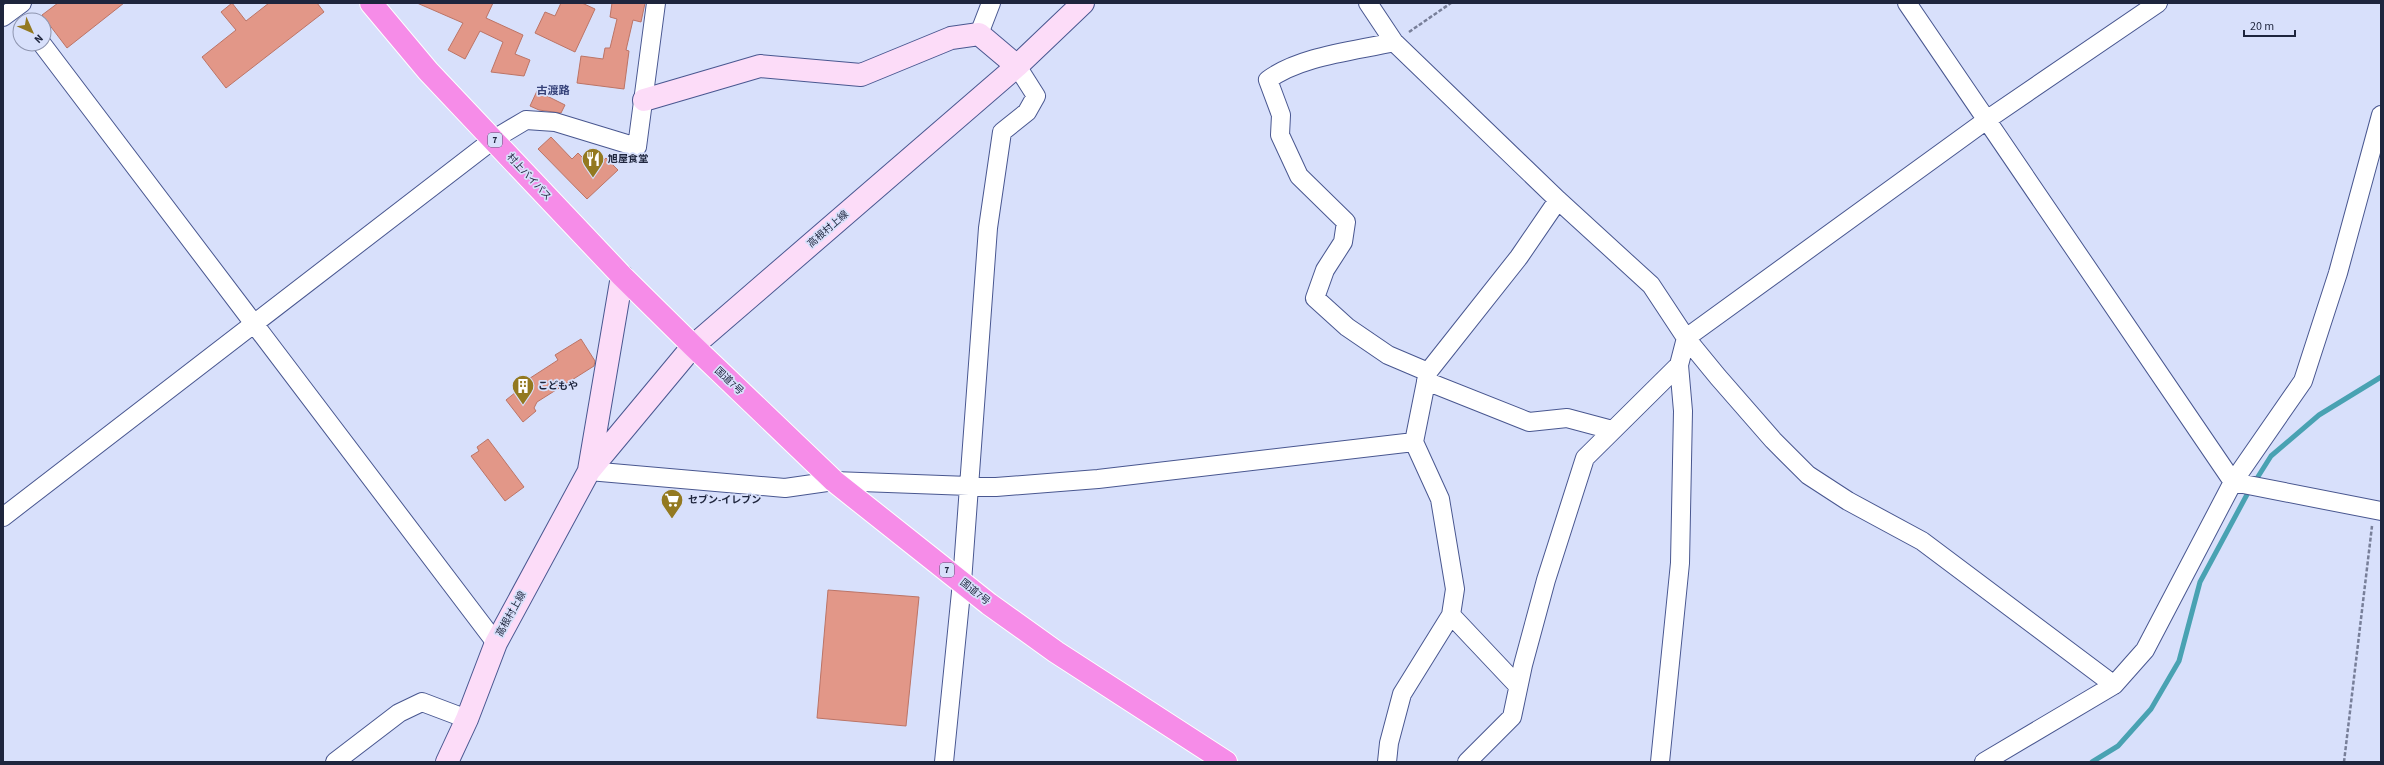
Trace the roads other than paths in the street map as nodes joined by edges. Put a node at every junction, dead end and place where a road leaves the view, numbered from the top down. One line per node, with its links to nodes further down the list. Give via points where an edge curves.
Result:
1 (371, 3): 15 (highway, 村上バイパス / 7, via 428,71)
2 (656, 3): 12 (street)
3 (992, 3): 8 (street)
4 (1083, 3): 11 (main road, 高根村上線)
5 (1368, 3): 9 (street)
6 (1907, 3): 14 (street)
7 (2158, 3): 14 (street)
8 (979, 34): 11 (main road); 12 (main road, via 951,38 861,75 760,66)
9 (1394, 42): 16 (street); 22 (street, via 1282,69 1268,80 1281,115 1280,135 1299,176 1346,222 1343,242 1325,270 1315,298 1347,327 1388,355)
10 (48, 52): 18 (street)
11 (1017, 66): 20 (main road, 高根村上線); 28 (street, via 1036,96 1027,112 1002,132 988,228)
12 (644, 100): 15 (street, via 636,147 555,122 526,120)
13 (2381, 115): 27 (street, via 2338,273 2303,381)
14 (1988, 119): 19 (street); 27 (street)
15 (494, 140): 17 (highway, 村上バイパス / 7); 18 (street)
16 (1558, 200): 19 (street, via 1651,285); 22 (street, via 1519,256)
17 (622, 276): 20 (highway, 村上バイパス / 7); 25 (main road, 高根村上線)
18 (255, 325): 30 (street); 33 (street)
19 (1686, 338): 21 (street); 35 (street, via 1768,435 1808,475 1848,501 1922,541)
20 (692, 346): 25 (main road, 高根村上線); 26 (highway, 国道7号 / 7)
21 (1679, 365): 23 (street); 43 (street, via 1683,411 1680,563)
22 (1427, 376): 23 (street, via 1529,422 1567,418); 24 (street)
23 (1612, 430): 34 (street, via 1585,458 1546,580)
24 (1414, 442): 28 (street, via 1098,479); 32 (street, via 1440,499 1455,589)
25 (589, 471): 26 (street, via 785,488); 33 (main road, 高根村上線)
26 (834, 481): 28 (street); 31 (highway, 国道7号 / 7)
27 (2233, 482): 29 (street); 35 (street, via 2145,650)
28 (969, 487): 31 (street)
29 (2377, 510)
30 (3, 517)
31 (962, 582): 39 (street); 40 (highway, 国道7号 / 7, via 1056,652)
32 (1451, 615): 34 (street); 41 (street, via 1402,694 1389,743)
33 (496, 643): 36 (main road, 高根村上線)
34 (1518, 686): 42 (street, via 1512,717)
35 (2114, 686): 44 (street)
36 (467, 719): 37 (street, via 422,702 399,713); 38 (main road, 高根村上線)
37 (335, 762)
38 (447, 762)
39 (944, 762)
40 (1226, 762)
41 (1388, 762)
42 (1466, 762)
43 (1660, 762)
44 (1984, 762)

